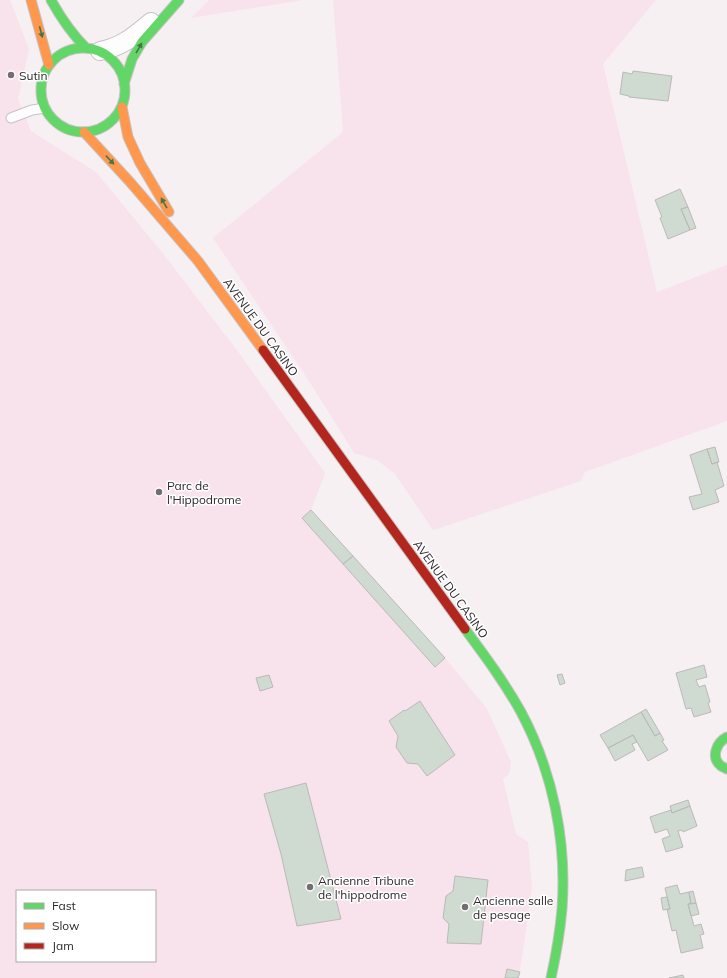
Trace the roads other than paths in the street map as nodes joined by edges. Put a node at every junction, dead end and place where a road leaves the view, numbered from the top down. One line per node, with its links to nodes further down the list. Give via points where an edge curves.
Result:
1 (31, 0): 5 (street, one-way to 5)
2 (51, 0): 4 (street, via 77,40)
3 (179, 0): 4 (street, via 120,45 110,49); 6 (street, one-way to 3, via 132,60 142,42)
4 (93, 50): 5 (street, via 72,49); 6 (street, via 111,59 120,70)
5 (49, 65): 8 (street, via 41,86)
6 (124, 84): 7 (street)
7 (122, 107): 10 (street, via 106,125); 11 (street, one-way to 7, via 140,163 128,137)
8 (45, 108): 9 (lane); 10 (street, via 61,126)
9 (11, 118)
10 (84, 132): 11 (street, one-way to 11)
11 (198, 261): 14 (street, AVENUE DU CASINO, via 491,664 523,716 543,763 561,843 563,884)
12 (727, 736): 13 (street, via 718,743 715,751 716,759)
13 (727, 769)
14 (551, 978)

